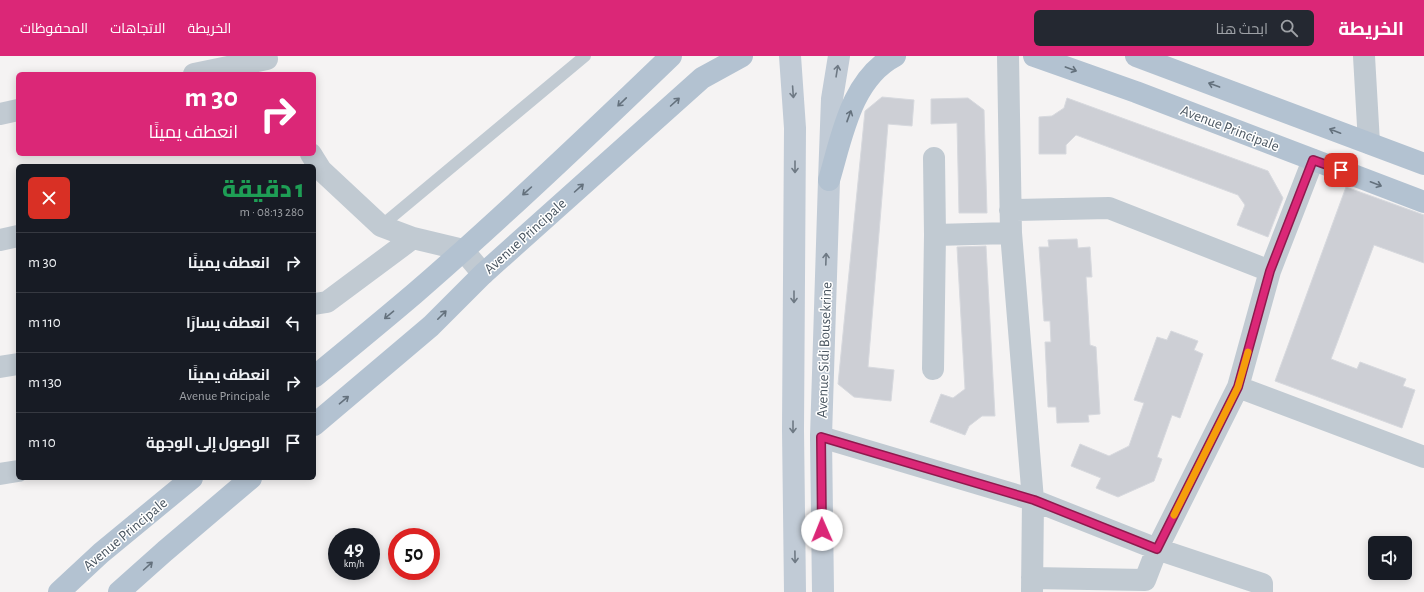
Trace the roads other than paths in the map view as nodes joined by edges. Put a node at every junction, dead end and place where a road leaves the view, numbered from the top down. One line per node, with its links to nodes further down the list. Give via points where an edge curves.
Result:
1 (585, 56): 23 (lane)
2 (671, 56): 29 (main road, Avenue Principale, one-way to 29)
3 (742, 56): 31 (main road, Avenue Principale, one-way to 3, via 702,78)
4 (790, 56): 50 (main road, one-way to 50, via 795,128)
5 (840, 56): 20 (main road, one-way to 5, via 832,99)
6 (895, 56): 20 (main road, one-way to 6, via 858,93 873,74)
7 (1008, 56): 22 (street)
8 (1034, 56): 17 (main road, Avenue Principale, one-way to 17)
9 (1136, 56): 15 (main road, one-way to 9)
10 (1364, 56): 15 (street)
11 (269, 63): 12 (street)
12 (208, 72)
13 (16, 110): 14 (street)
14 (0, 114)
15 (1369, 143): 18 (main road)
16 (934, 158): 25 (street)
17 (1313, 160): 21 (main road, Avenue Principale, one-way to 21); 30 (street)
18 (1424, 164)
19 (316, 166): 23 (street)
20 (828, 180): 39 (main road, Avenue Sidi Bousekrine, one-way to 20)
21 (1424, 202)
22 (1010, 210): 24 (street); 30 (street, via 1109,208)
23 (381, 226): 27 (street)
24 (1011, 233): 25 (street); 45 (street)
25 (935, 235): 35 (street)
26 (16, 236): 28 (street)
27 (413, 238): 29 (street); 32 (street, via 327,302)
28 (0, 240)
29 (463, 250): 31 (street); 36 (main road, Avenue Principale, one-way to 36)
30 (1270, 271): 37 (street)
31 (483, 274): 38 (main road, Avenue Principale, one-way to 31, via 431,326)
32 (316, 304)
33 (16, 364): 34 (street)
34 (0, 367)
35 (933, 369)
36 (316, 375)
37 (1238, 387): 40 (street); 46 (street)
38 (316, 423)
39 (821, 437): 45 (street); 51 (main road, Avenue Sidi Bousekrine)
40 (1424, 457)
41 (16, 471): 42 (street)
42 (0, 474)
43 (190, 480): 48 (main road, Avenue Principale, via 101,553)
44 (249, 480): 49 (main road, one-way to 44)
45 (1034, 500): 46 (street); 47 (street)
46 (1157, 549): 47 (street, via 1144,580); 52 (street, via 1262,584)
47 (1032, 585)
48 (59, 592)
49 (119, 592)
50 (795, 592)
51 (823, 592)
52 (1262, 592)

